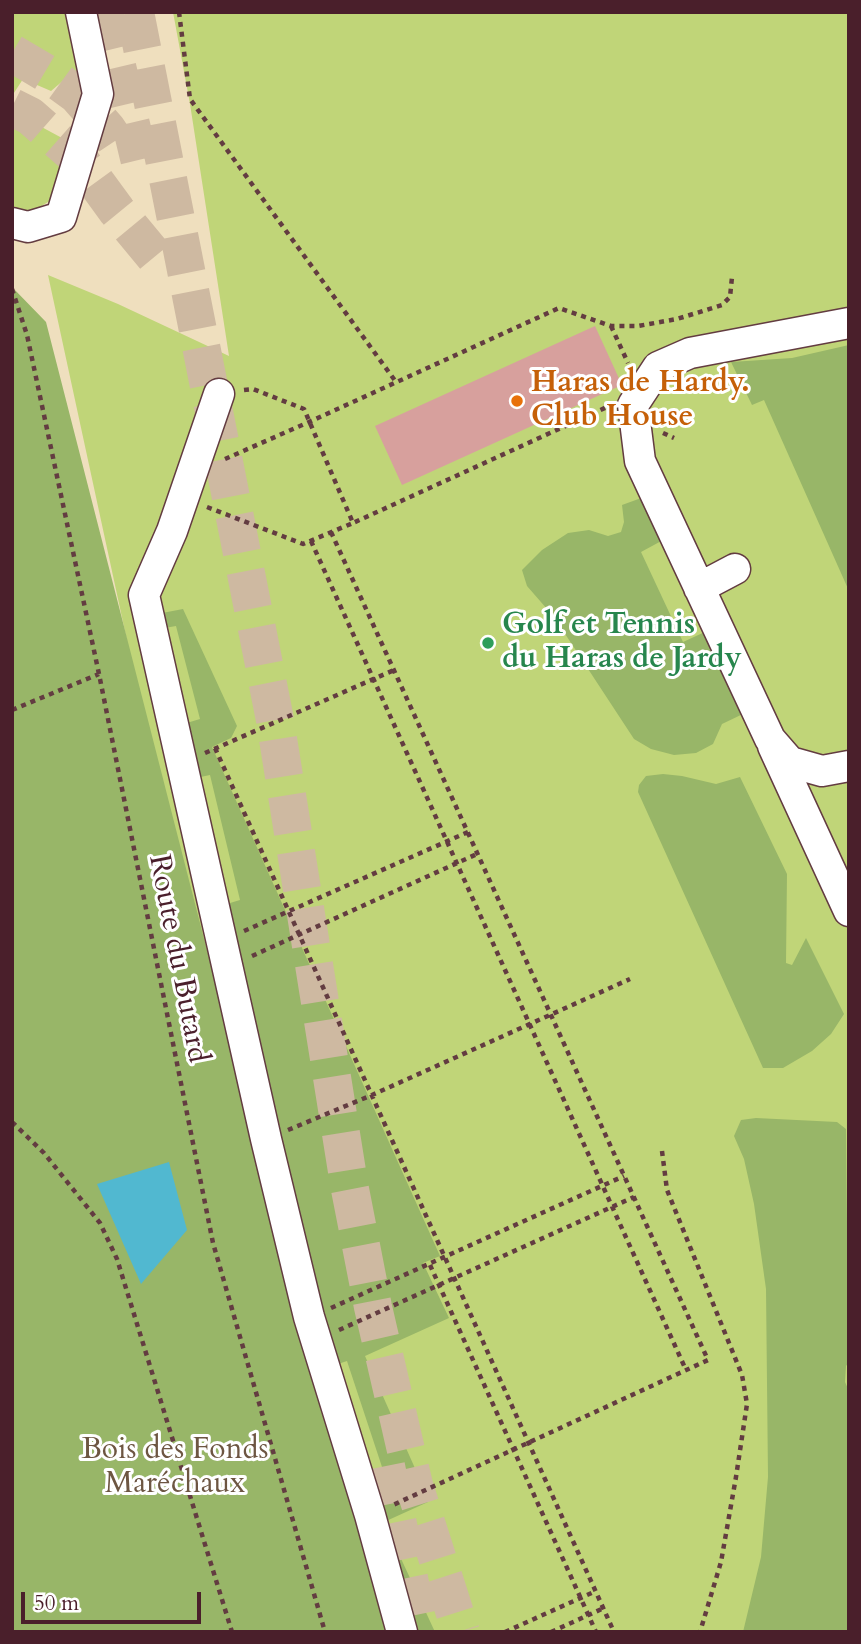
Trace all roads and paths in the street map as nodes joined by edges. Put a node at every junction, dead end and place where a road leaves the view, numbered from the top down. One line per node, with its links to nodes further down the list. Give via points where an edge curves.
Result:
1 (81, 12): 3 (lane, via 98,94 61,217 28,227)
2 (179, 12): 8 (path, via 190,99)
3 (12, 223)
4 (732, 277): 7 (path, via 730,297 722,305 677,319)
5 (12, 289): 20 (path, Route du Butard, via 27,335)
6 (849, 323): 10 (lane, via 690,353 659,367)
7 (611, 326): 8 (path, via 559,308); 10 (path)
8 (396, 382): 11 (path)
9 (219, 394): 11 (path, via 253,389 304,409); 13 (lane)
10 (638, 406): 12 (path); 14 (path, via 607,407); 18 (lane, via 640,461)
11 (309, 422): 13 (path); 14 (path)
12 (674, 438)
13 (188, 486): 16 (path, via 303,544); 25 (lane, via 144,595)
14 (353, 523): 15 (path)
15 (331, 532): 16 (path); 19 (path)
16 (310, 541): 21 (path)
17 (735, 569): 18 (lane)
18 (699, 588): 23 (lane)
19 (394, 670): 21 (path); 27 (path)
20 (99, 674): 22 (path); 60 (path, Route du Butard, via 213,1243)
21 (373, 679): 24 (path); 28 (path)
22 (12, 710)
23 (770, 739): 26 (lane, via 790,762 822,771); 32 (lane)
24 (215, 748): 25 (path); 31 (path)
25 (182, 763): 34 (lane)
26 (849, 766)
27 (468, 832): 28 (path); 29 (path)
28 (447, 842): 30 (path); 31 (path)
29 (477, 854): 30 (path); 36 (path)
30 (457, 863): 33 (path); 37 (path)
31 (289, 911): 33 (path); 34 (path)
32 (849, 911)
33 (299, 934): 34 (path); 38 (path)
34 (224, 954): 40 (lane)
35 (630, 979): 36 (path)
36 (551, 1015): 37 (path); 42 (path)
37 (529, 1024): 38 (path); 43 (path)
38 (372, 1095): 40 (path); 46 (path)
39 (12, 1122): 59 (path, via 44,1153 100,1223 117,1259)
40 (266, 1139): 50 (lane)
41 (663, 1151): 66 (path, via 667,1190 742,1375 747,1404 721,1562)
42 (624, 1176): 43 (path); 44 (path)
43 (603, 1186): 45 (path); 46 (path)
44 (634, 1197): 45 (path); 51 (path, via 708,1360)
45 (612, 1207): 48 (path); 51 (path)
46 (445, 1257): 47 (path); 48 (path)
47 (429, 1265): 49 (path); 50 (path)
48 (455, 1279): 49 (path); 52 (path)
49 (439, 1286): 50 (path); 53 (path)
50 (313, 1329): 54 (lane)
51 (686, 1370): 52 (path)
52 (529, 1442): 53 (path); 55 (path)
53 (513, 1449): 54 (path); 56 (path)
54 (370, 1515): 61 (lane)
55 (596, 1591): 56 (path); 57 (path)
56 (581, 1598): 58 (path); 62 (path)
57 (604, 1608): 58 (path); 65 (path)
58 (588, 1615): 63 (path); 64 (path)
59 (232, 1632)
60 (325, 1632)
61 (401, 1632)
62 (505, 1632)
63 (551, 1632)
64 (596, 1632)
65 (614, 1632)
66 (700, 1632)

